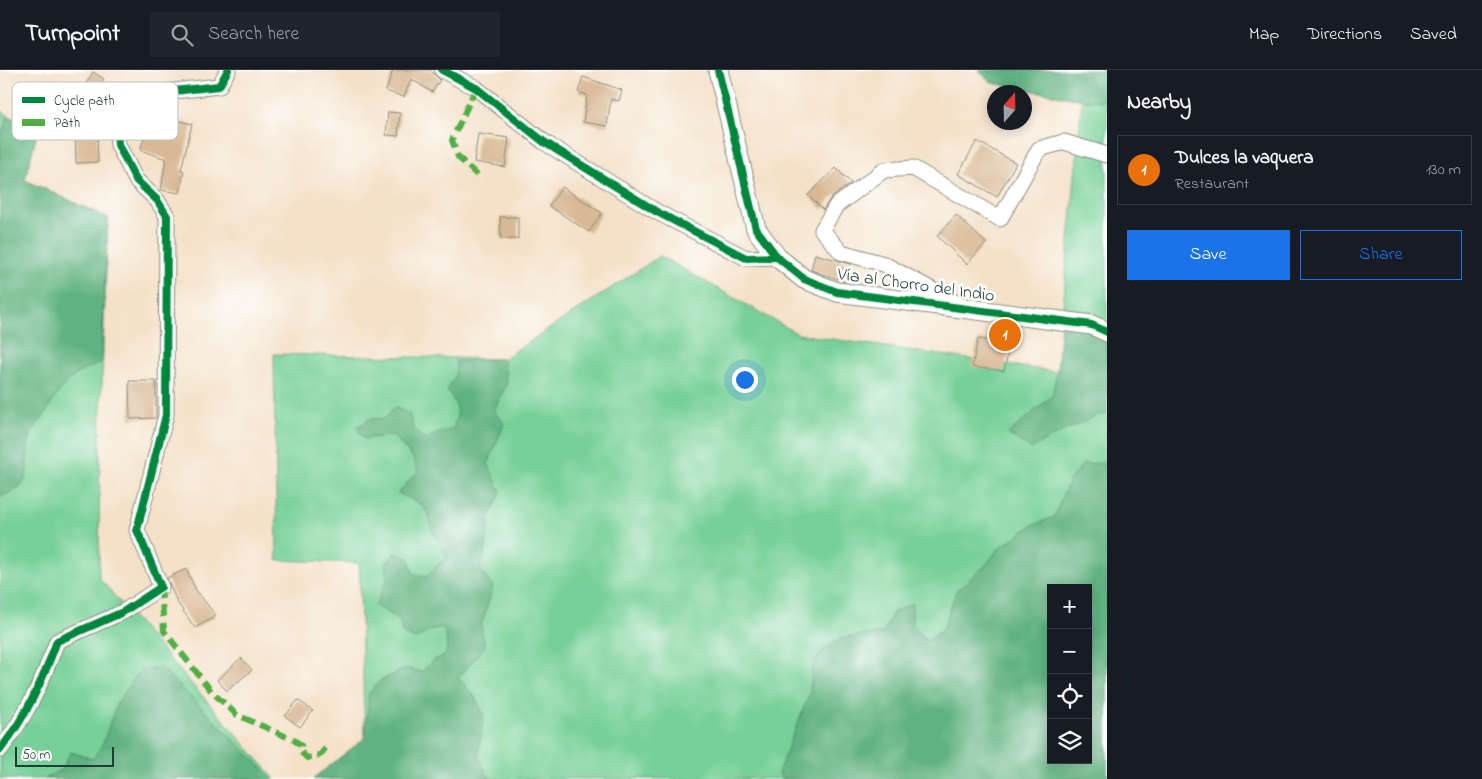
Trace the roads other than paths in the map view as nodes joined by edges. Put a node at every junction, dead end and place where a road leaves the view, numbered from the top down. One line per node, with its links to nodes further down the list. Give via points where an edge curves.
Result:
1 (228, 70): 4 (street, via 219,86)
2 (442, 70): 7 (street, via 476,88 544,142 658,212 746,258)
3 (718, 70): 7 (street, Vía al Chorro del Indio, via 756,229)
4 (178, 91)
5 (117, 140): 10 (street, via 136,180 157,200 167,216 166,415 137,530 161,587 123,612 57,641 40,687 19,726)
6 (1107, 155): 8 (street, via 1064,142 1039,150 1000,218 912,168 884,170 836,206 822,230 840,252 884,264)
7 (777, 257): 8 (street, Vía al Chorro del Indio, via 804,279 837,292)
8 (968, 309): 9 (street, Vía al Chorro del Indio, via 1092,326)
9 (1107, 332)
10 (0, 750)

